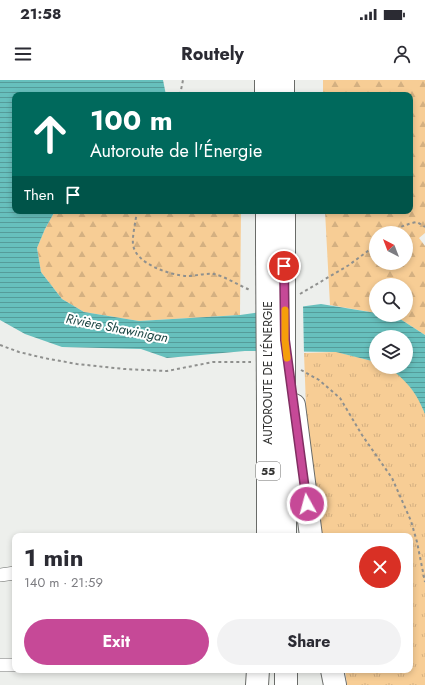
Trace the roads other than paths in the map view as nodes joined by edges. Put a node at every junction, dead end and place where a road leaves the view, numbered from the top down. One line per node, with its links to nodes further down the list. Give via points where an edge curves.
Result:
1 (266, 80): 3 (highway)
2 (283, 80): 4 (highway)
3 (266, 92)
4 (283, 92)
5 (268, 214): 7 (highway, AUTOROUTE DE L'ÉNERGIE / 55)
6 (283, 214): 7 (highway, AUTOROUTE DE L'ÉNERGIE / 55)
7 (276, 252): 8 (highway, AUTOROUTE DE L'ÉNERGIE / 55, bridge); 8 (highway, AUTOROUTE DE L'ÉNERGIE / 55, bridge, via 285,340)
8 (282, 405): 9 (highway, AUTOROUTE DE L'ÉNERGIE / 55); 10 (highway, AUTOROUTE DE L'ÉNERGIE / 55); 11 (highway)
9 (268, 533)
10 (285, 533)
11 (310, 533)
12 (12, 573): 13 (street)
13 (0, 575)
14 (12, 665): 15 (street)
15 (0, 666)
16 (258, 673): 20 (highway)
17 (268, 673): 21 (highway)
18 (286, 673): 22 (highway)
19 (333, 673): 23 (highway)
20 (257, 685)
21 (269, 685)
22 (286, 685)
23 (335, 685)

